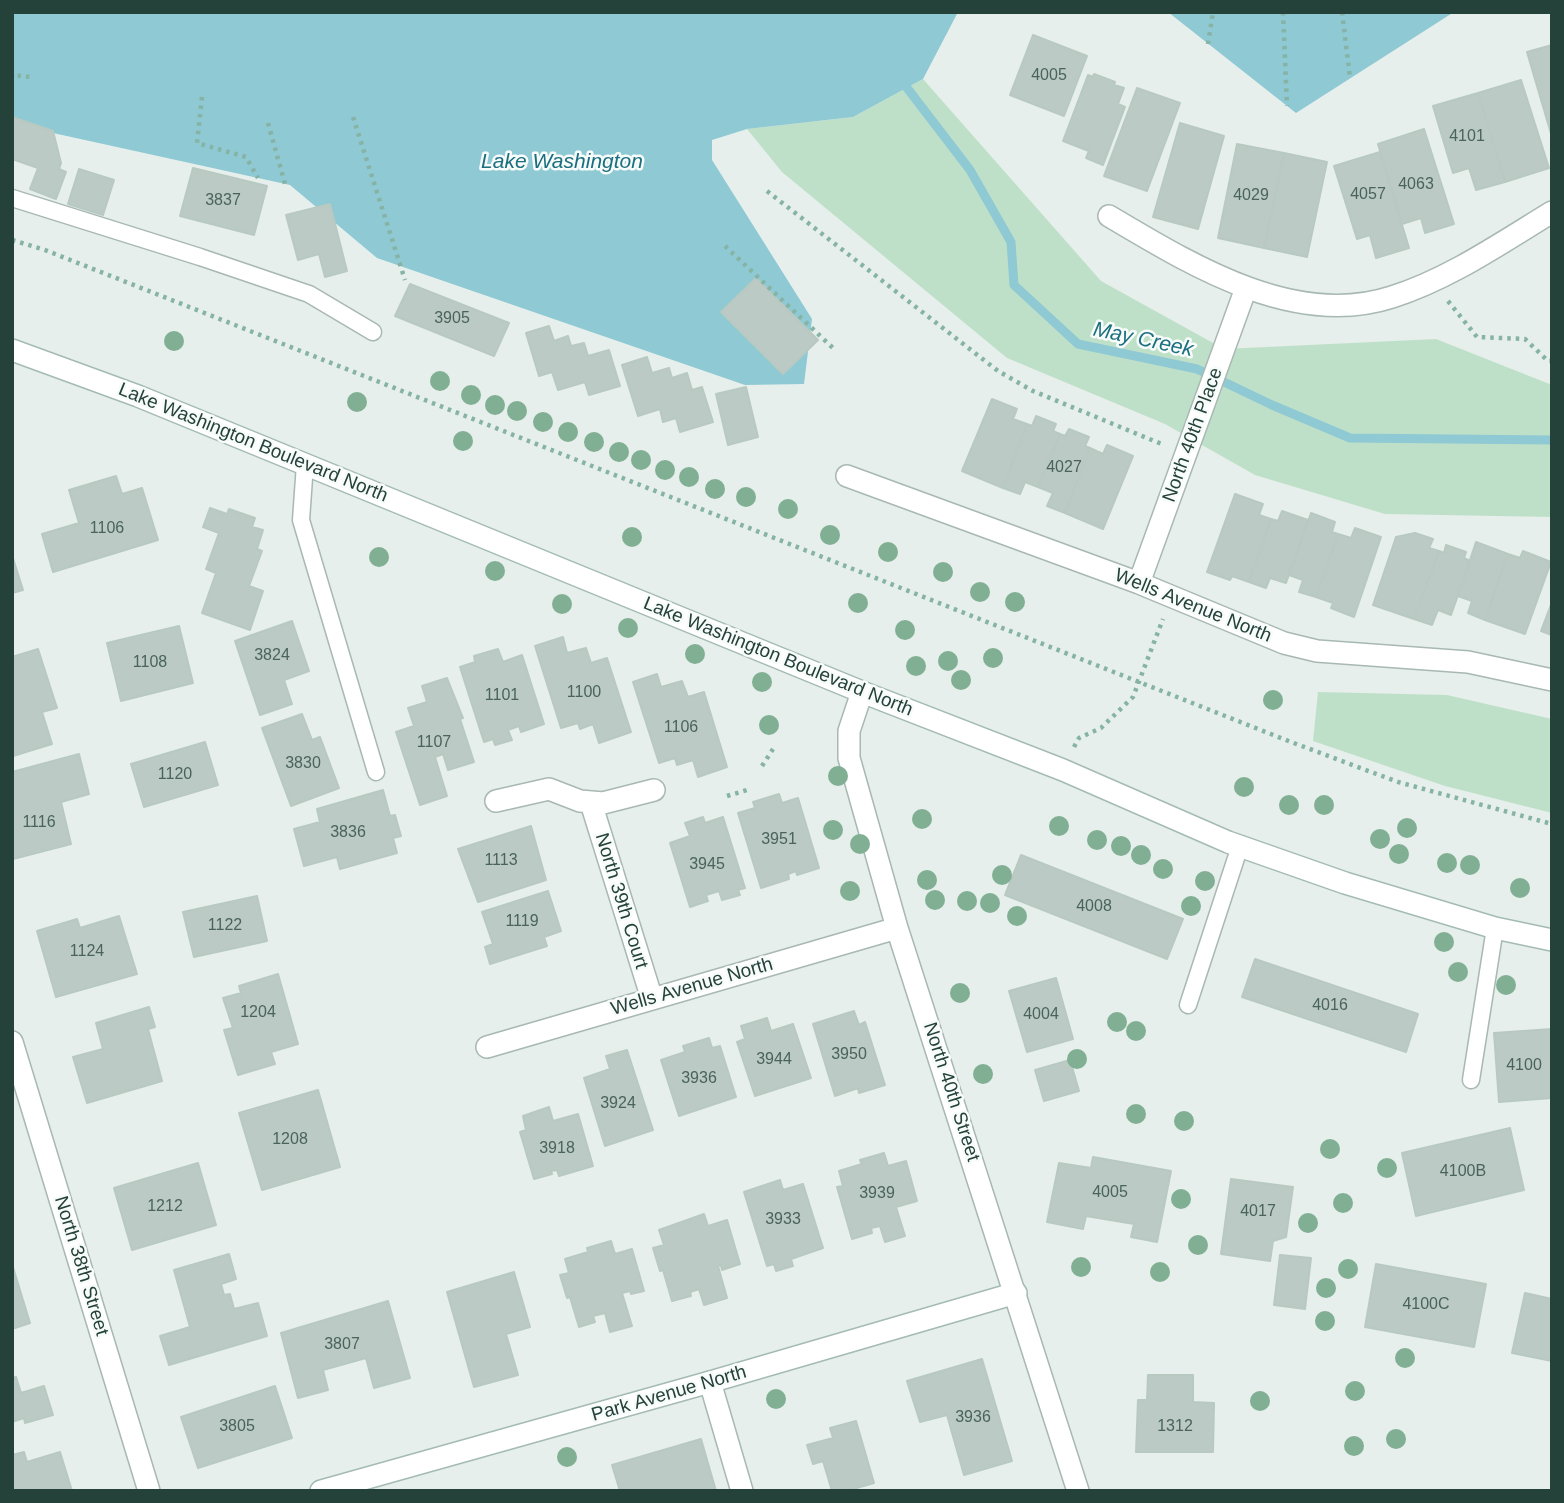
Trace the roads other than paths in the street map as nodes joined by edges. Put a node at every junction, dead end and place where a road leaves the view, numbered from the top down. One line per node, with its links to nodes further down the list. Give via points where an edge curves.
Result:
1 (12, 198): 5 (lane, via 309,294)
2 (1552, 212): 4 (street, via 1432,282 1391,298 1356,305 1310,304)
3 (1109, 216): 4 (street)
4 (1246, 288): 9 (street, North 40th Place)
5 (373, 332)
6 (12, 350): 7 (street, Lake Washington Boulevard North)
7 (305, 464): 11 (street, Lake Washington Boulevard North); 12 (lane, via 301,520)
8 (847, 476): 9 (street, Wells Avenue North)
9 (1139, 583): 10 (street, Wells Avenue North, via 1284,643 1317,651 1468,662)
10 (1552, 680)
11 (862, 692): 16 (street, Lake Washington Boulevard North, via 1063,770); 17 (street, North 40th Street, via 849,731 849,758)
12 (376, 772)
13 (654, 790): 15 (street, North 39th Court)
14 (496, 801): 15 (street, North 39th Court, via 549,789)
15 (591, 803): 20 (street, North 39th Court)
16 (1240, 846): 18 (street, Lake Washington Boulevard North); 21 (lane)
17 (897, 928): 20 (street, Wells Avenue North); 25 (street, North 40th Street)
18 (1495, 928): 19 (street, Lake Washington Boulevard North); 24 (lane)
19 (1552, 940)
20 (652, 999): 23 (street, Wells Avenue North)
21 (1188, 1005)
22 (12, 1042): 27 (street, North 38th Street)
23 (487, 1047)
24 (1471, 1080)
25 (1016, 1293): 26 (street, Park Avenue North); 30 (street, North 40th Street)
26 (710, 1382): 28 (street, Park Avenue North); 29 (street)
27 (149, 1491)
28 (321, 1491)
29 (742, 1491)
30 (1078, 1491)

